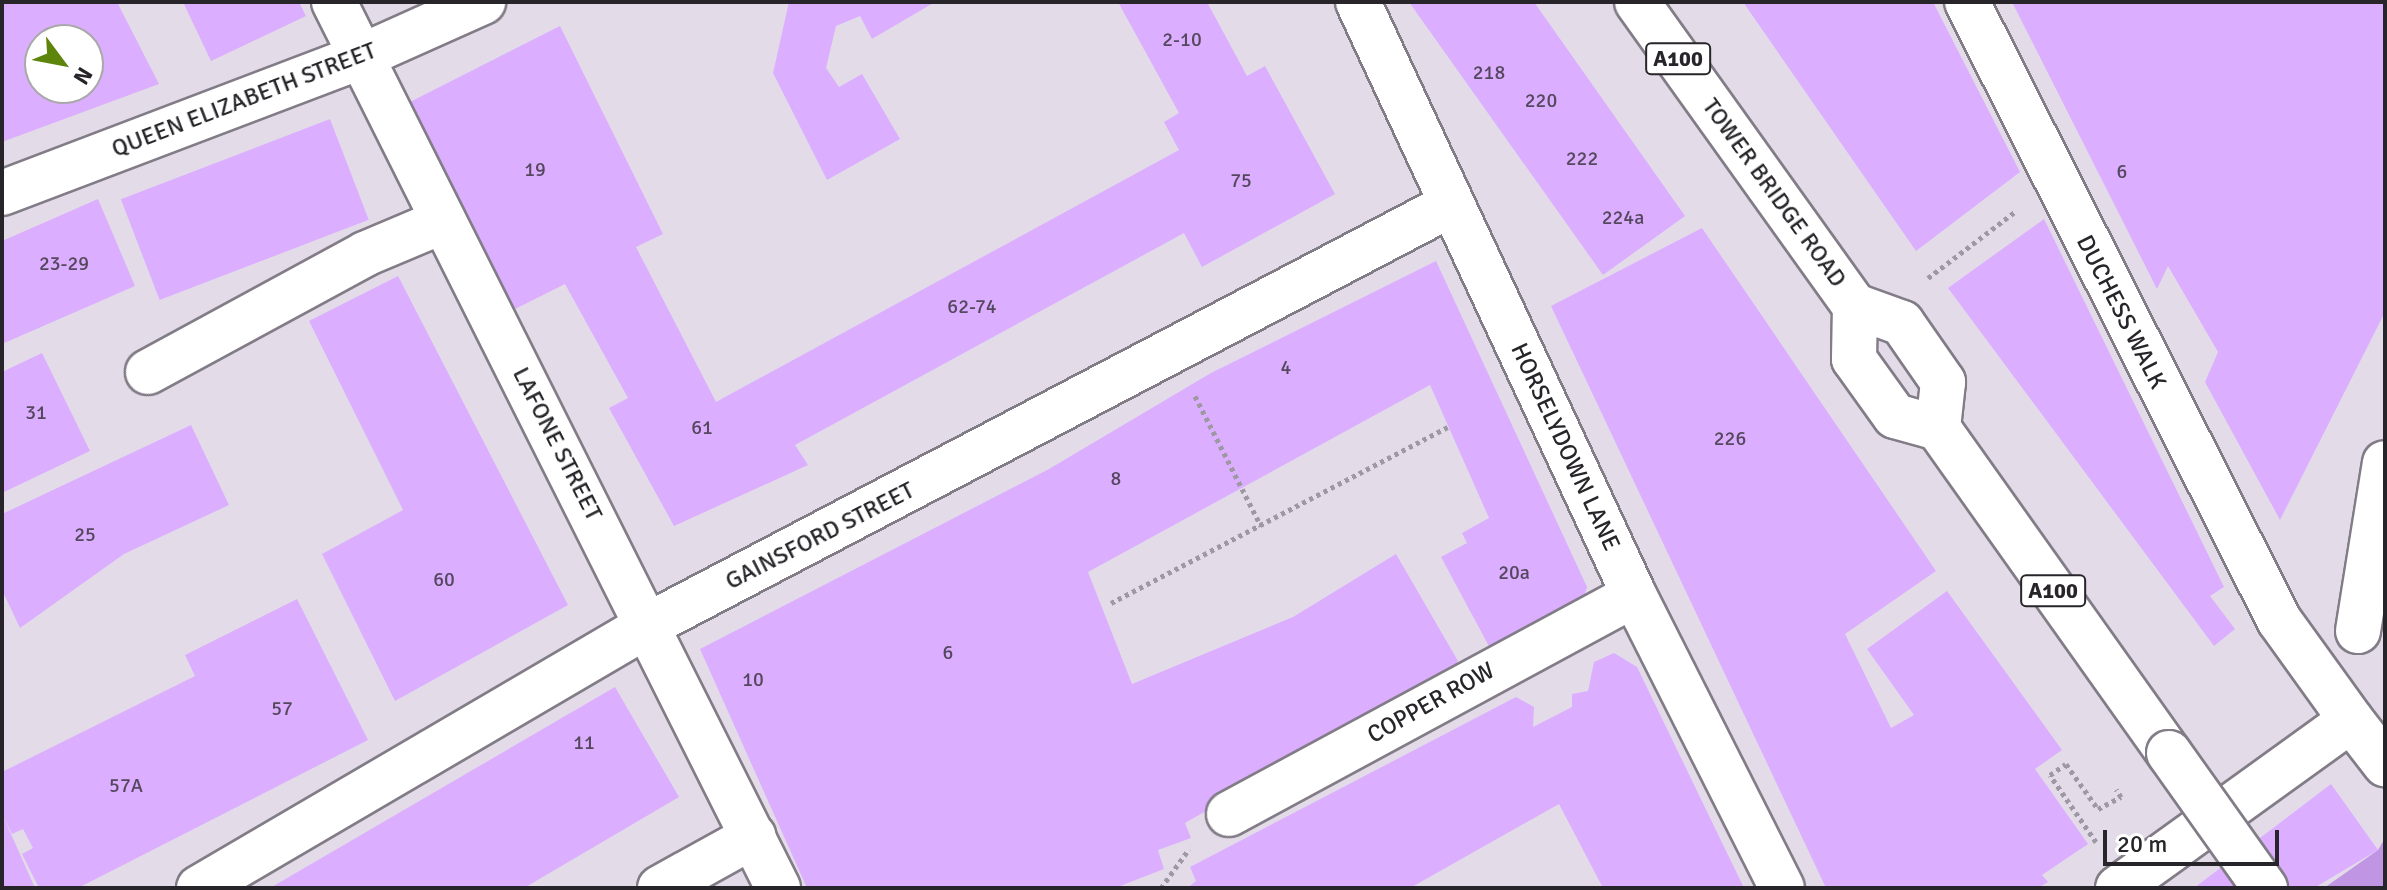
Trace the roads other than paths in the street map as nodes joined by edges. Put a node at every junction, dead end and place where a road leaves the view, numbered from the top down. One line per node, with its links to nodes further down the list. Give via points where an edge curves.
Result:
1 (334, 2): 6 (main road, LAFONE STREET)
2 (483, 2): 6 (main road, QUEEN ELIZABETH STREET)
3 (1358, 2): 8 (main road, HORSELYDOWN LANE)
4 (1637, 2): 10 (main road, TOWER BRIDGE ROAD / A100)
5 (1967, 2): 17 (main road, DUCHESS WALK, via 2279,620)
6 (360, 57): 7 (main road, QUEEN ELIZABETH STREET); 9 (main road, LAFONE STREET)
7 (2, 193)
8 (1452, 204): 14 (main road, HORSELYDOWN LANE); 16 (main road, GAINSFORD STREET)
9 (443, 221): 11 (main road, via 365,254); 16 (main road, LAFONE STREET)
10 (1855, 306): 12 (main road, TOWER BRIDGE ROAD, via 1854,359 1895,416); 12 (main road, TOWER BRIDGE ROAD, via 1902,323 1943,382)
11 (148, 372)
12 (1938, 428): 27 (main road, A100, bridge)
13 (2385, 463): 15 (main road)
14 (1634, 595): 20 (main road, COPPER ROW); 25 (main road, HORSELYDOWN LANE)
15 (2372, 619): 17 (main road)
16 (650, 624): 21 (main road, LAFONE STREET); 22 (main road, GAINSFORD STREET)
17 (2312, 665): 18 (main road, DUCHESS WALK)
18 (2351, 720): 19 (main road, DUCHESS WALK); 26 (main road)
19 (2382, 761)
20 (1229, 814)
21 (754, 836): 23 (main road); 24 (main road, LAFONE STREET)
22 (199, 888)
23 (660, 888)
24 (778, 888)
25 (1782, 888)
26 (2118, 888)
27 (2265, 888)

